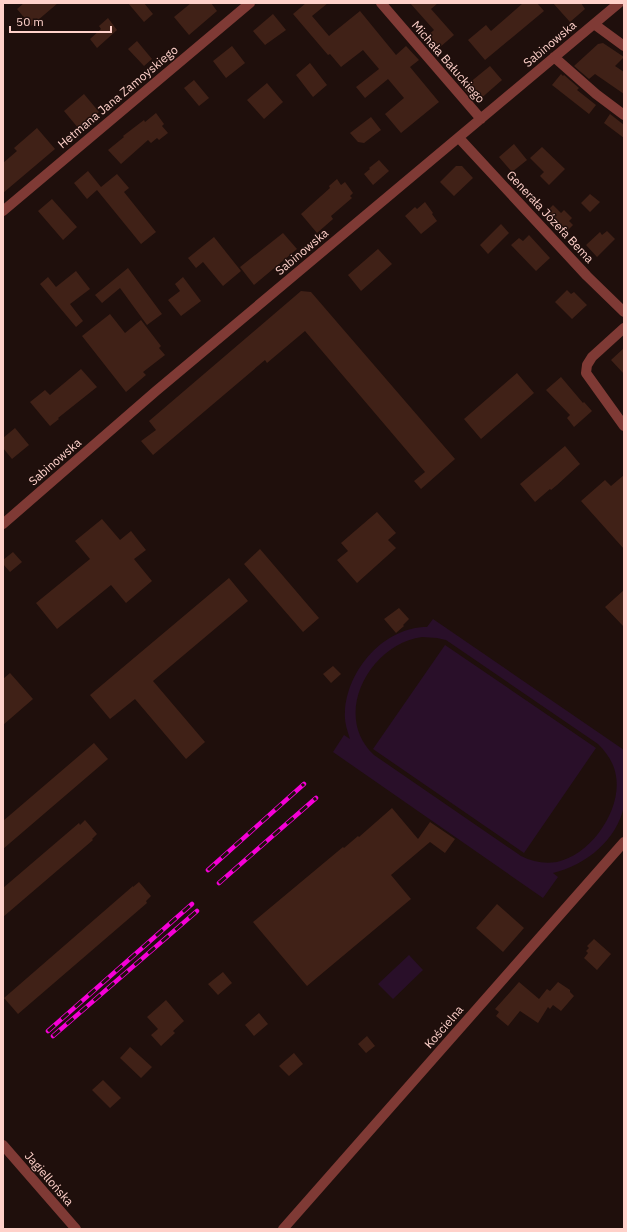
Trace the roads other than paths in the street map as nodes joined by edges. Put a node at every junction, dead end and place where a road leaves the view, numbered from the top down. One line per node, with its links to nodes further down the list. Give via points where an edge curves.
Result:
1 (250, 3): 10 (street, Hetmana Jana Zamoyskiego)
2 (381, 3): 8 (street, Michała Bałuckiego)
3 (620, 3): 4 (street, Sabinowska)
4 (594, 24): 5 (street); 6 (street, Sabinowska)
5 (624, 46)
6 (554, 57): 7 (street); 8 (street, Sabinowska)
7 (624, 115)
8 (480, 119): 9 (street, Sabinowska)
9 (459, 138): 11 (street, Generała Józefa Bema); 14 (street, Sabinowska, via 156,391)
10 (3, 211)
11 (624, 312)
12 (624, 328): 13 (street, via 586,365 586,373)
13 (624, 426)
14 (3, 524)
15 (624, 842): 18 (street, Kościelna)
16 (3, 1145): 17 (street, Jagiellońska)
17 (76, 1229)
18 (283, 1229)

